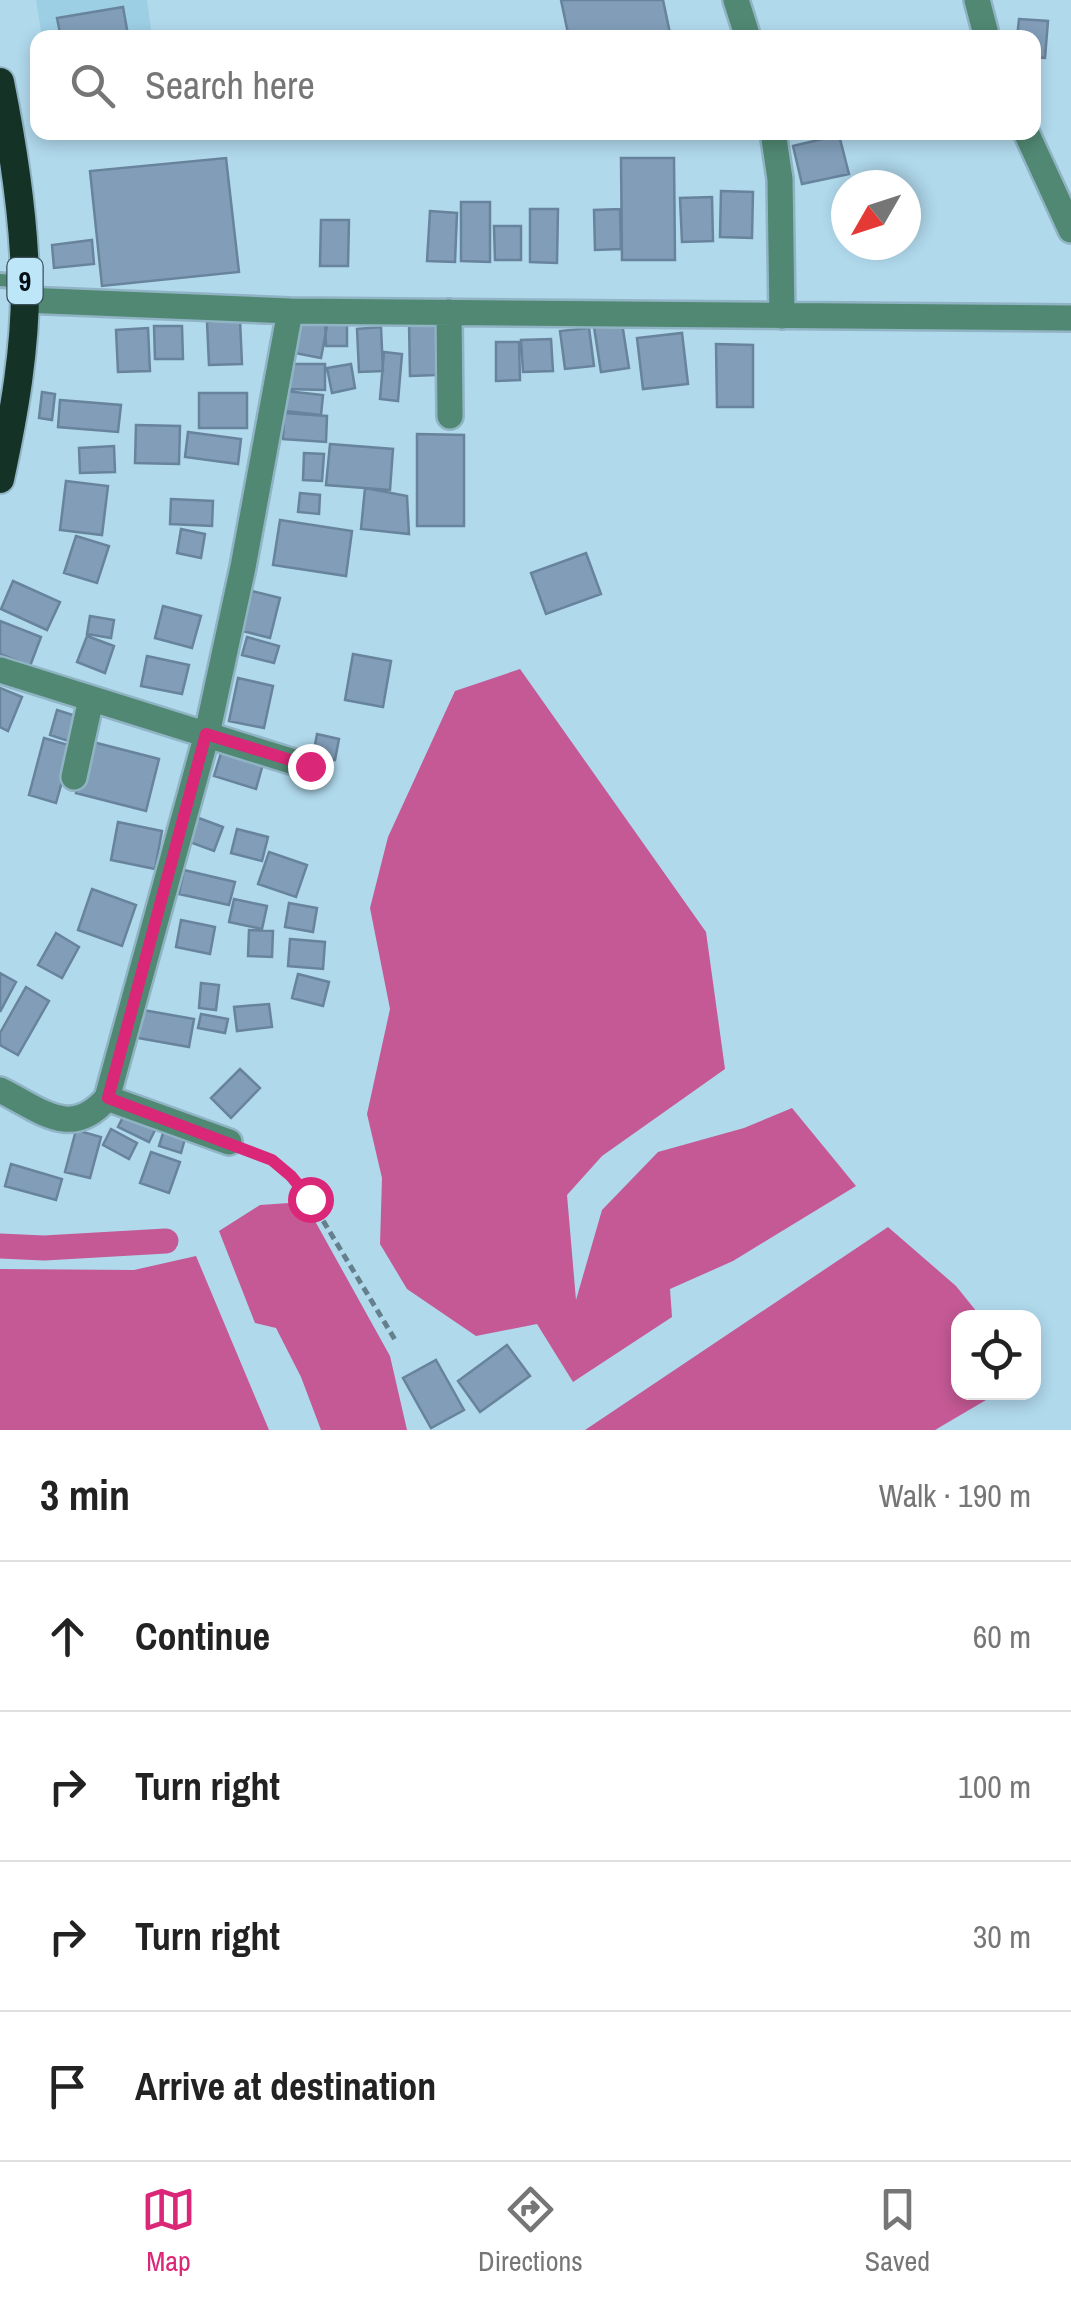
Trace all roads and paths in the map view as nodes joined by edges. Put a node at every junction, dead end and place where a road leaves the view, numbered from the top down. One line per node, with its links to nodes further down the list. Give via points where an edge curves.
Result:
1 (736, 0): 3 (street)
2 (978, 0): 4 (street)
3 (745, 30)
4 (984, 30)
5 (0, 82): 9 (highway, 9, via 11,136)
6 (774, 140): 12 (street)
7 (1030, 140): 8 (street)
8 (1071, 230)
9 (16, 288): 10 (street); 15 (highway, 9, via 18,385)
10 (290, 311): 11 (street); 18 (street)
11 (449, 312): 12 (street); 14 (street)
12 (782, 316): 13 (street)
13 (1071, 318)
14 (450, 416)
15 (0, 479)
16 (0, 670): 17 (street)
17 (91, 699): 18 (street); 20 (street)
18 (206, 734): 19 (street); 22 (street)
19 (310, 766)
20 (74, 777)
21 (0, 1090): 22 (street, via 75,1121)
22 (108, 1098): 23 (street)
23 (229, 1142): 24 (path, via 291,1176)
24 (397, 1343)

